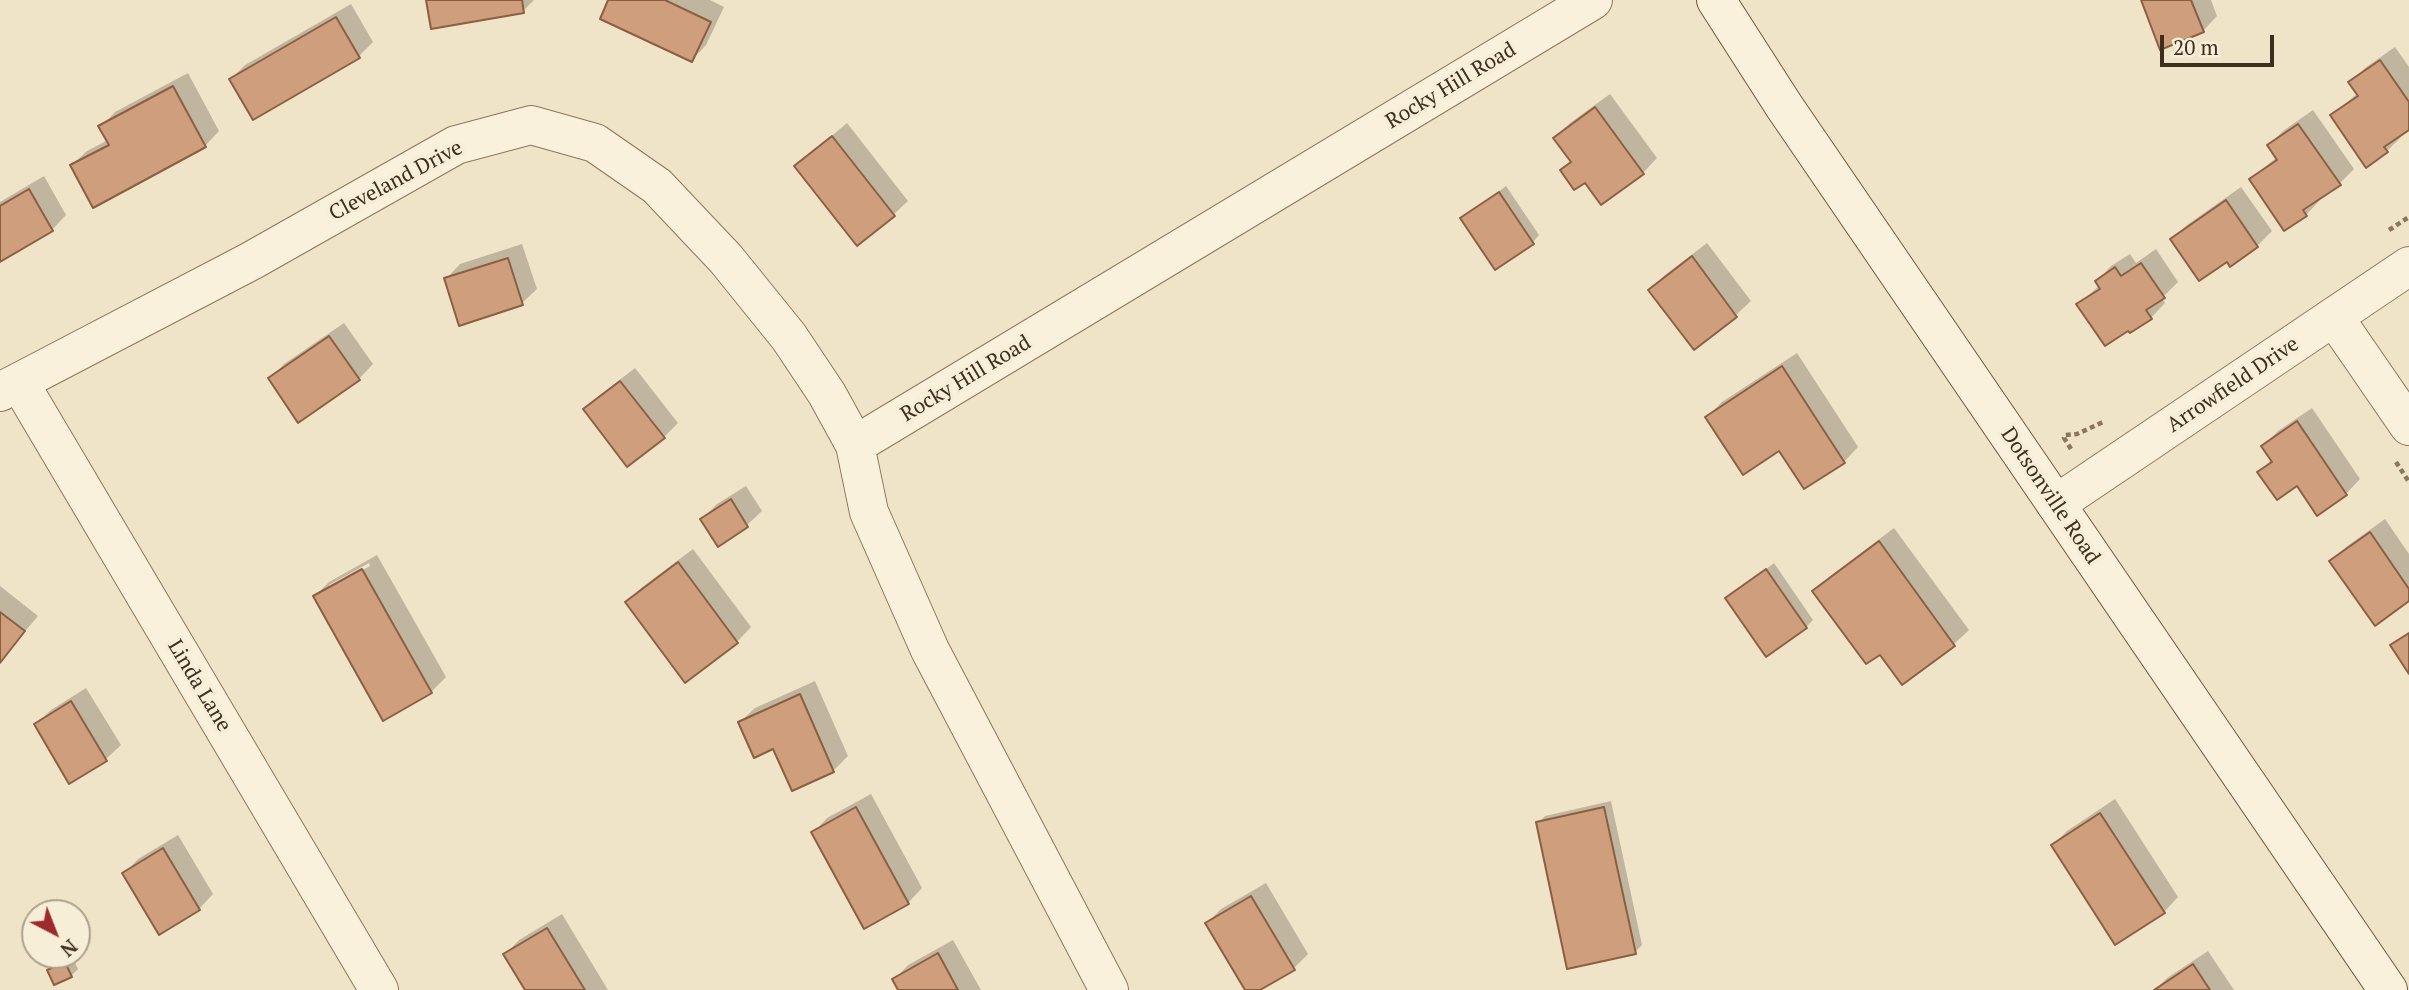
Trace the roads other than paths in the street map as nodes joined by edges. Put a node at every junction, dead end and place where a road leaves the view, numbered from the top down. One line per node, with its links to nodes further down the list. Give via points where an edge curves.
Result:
1 (1593, 0): 7 (street, Rocky Hill Road)
2 (1716, 0): 8 (street, Dotsonville Road)
3 (2409, 266): 4 (street, Arrowfield Drive)
4 (2334, 317): 6 (street); 8 (street, Arrowfield Drive)
5 (9, 387): 7 (street, Cleveland Drive, via 251,261 457,145 531,125 595,143 656,186 726,259 789,337); 9 (street, Linda Lane)
6 (2402, 443)
7 (855, 445): 10 (street, via 869,512 930,650)
8 (2056, 504): 11 (street, Dotsonville Road)
9 (379, 990)
10 (1110, 990)
11 (2388, 990)

